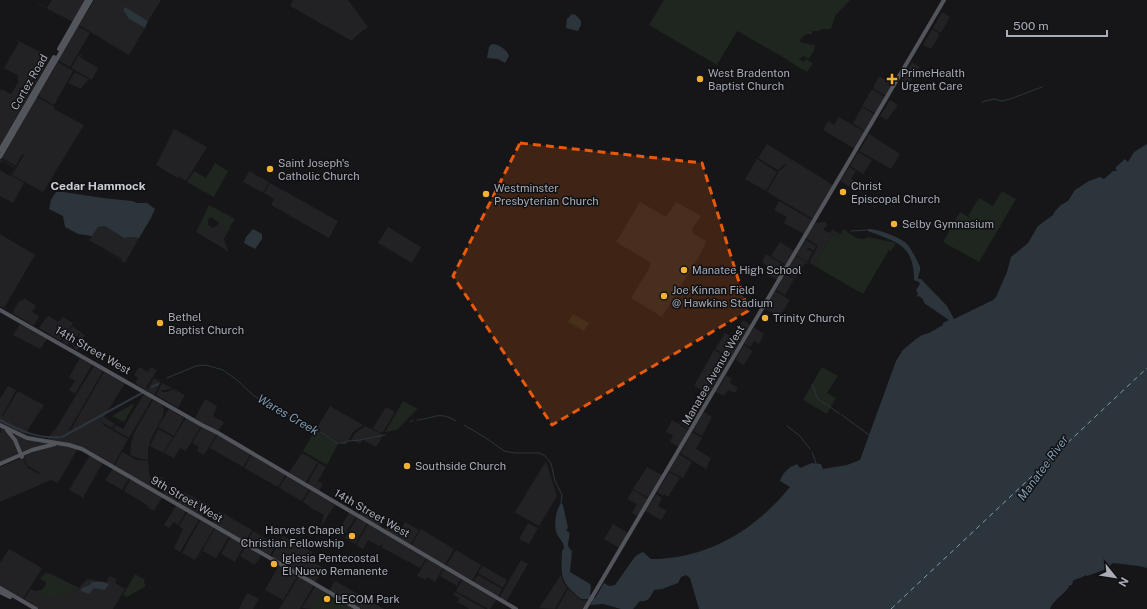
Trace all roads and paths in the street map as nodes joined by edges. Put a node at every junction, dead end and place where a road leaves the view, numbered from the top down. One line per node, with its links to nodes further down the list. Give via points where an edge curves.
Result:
1 (946, 0): 19 (main road, Manatee Avenue West)
2 (89, 1): 3 (main road, Cortez Road); 3 (main road, Cortez Road)
3 (20, 119): 4 (main road, Cortez Road); 5 (main road, Cortez Road)
4 (0, 150)
5 (0, 157)
6 (0, 307): 9 (main road, 14th Street West)
7 (0, 310): 9 (main road, 14th Street West)
8 (1, 426): 10 (main road, 9th Street West, via 27,438); 11 (main road, via 14,437)
9 (218, 433): 18 (main road, 14th Street West)
10 (64, 444): 11 (main road, via 51,445); 17 (main road, 9th Street West, via 82,449)
11 (22, 456): 12 (main road)
12 (0, 465)
13 (0, 588): 16 (main road)
14 (0, 592): 15 (main road)
15 (30, 609)
16 (36, 609)
17 (358, 609)
18 (516, 609)
19 (585, 609)

